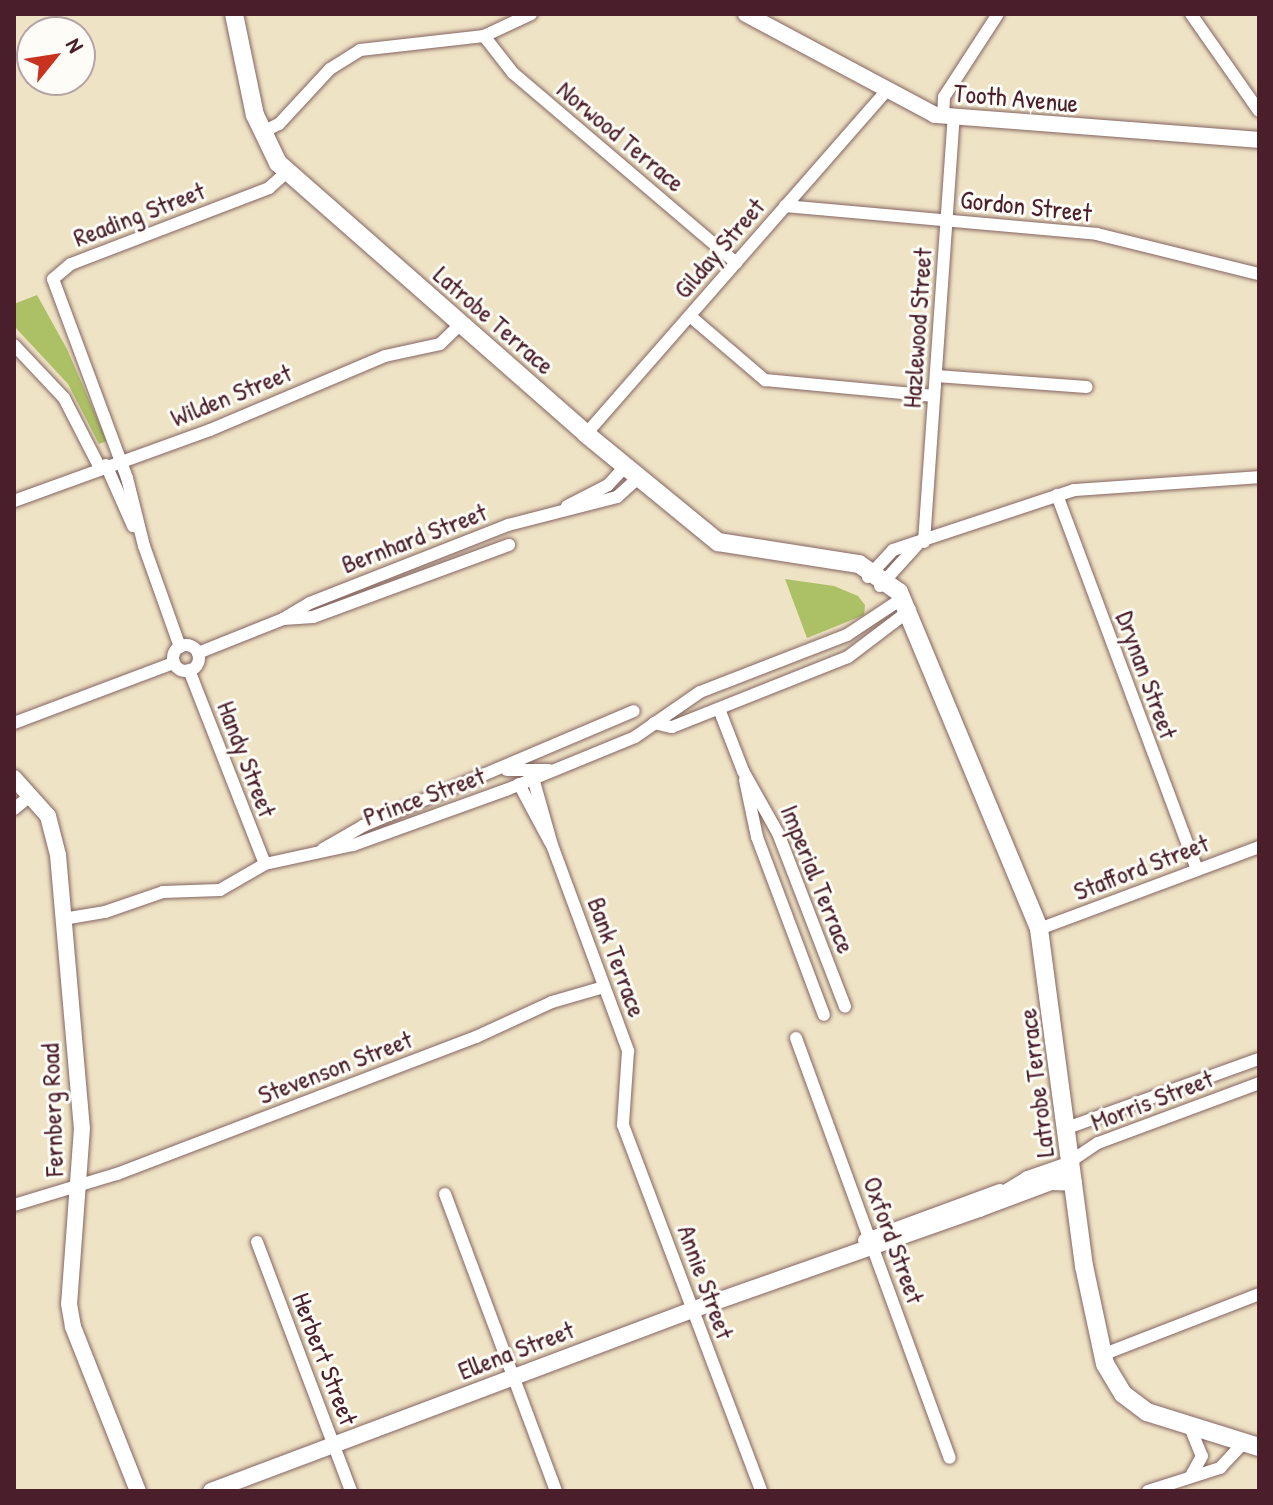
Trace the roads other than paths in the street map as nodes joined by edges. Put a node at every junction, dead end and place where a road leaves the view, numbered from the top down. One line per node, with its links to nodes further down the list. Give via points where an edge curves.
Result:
1 (234, 14): 10 (main road, Latrobe Terrace)
2 (531, 14): 6 (street)
3 (746, 14): 7 (street, Tooth Avenue)
4 (998, 14): 9 (street, Hazlewood Street, via 944,97)
5 (1191, 14): 8 (street)
6 (484, 36): 10 (street, via 360,50 330,69 279,124); 15 (street, Norwood Terrace, via 513,73)
7 (886, 91): 9 (street, Tooth Avenue); 13 (street, Gilday Street)
8 (1259, 111)
9 (949, 117): 11 (street, Tooth Avenue); 14 (street, Hazlewood Street)
10 (261, 133): 12 (main road, Latrobe Terrace)
11 (1259, 140)
12 (287, 172): 18 (main road, Latrobe Terrace); 24 (street, Reading Street, via 269,188 71,264 54,276 68,328)
13 (785, 206): 14 (street, Gordon Street); 15 (street, Gilday Street)
14 (947, 220): 16 (street, Gordon Street, via 1097,234); 20 (street, Hazlewood Street)
15 (736, 263): 17 (street, Gilday Street)
16 (1259, 274)
17 (690, 316): 22 (street, via 765,380); 23 (street, Gilday Street)
18 (460, 325): 23 (main road, Latrobe Terrace); 24 (street, Wilden Street, via 440,344 378,359 210,430)
19 (14, 345): 25 (street, via 68,404)
20 (936, 376): 21 (street); 22 (street, Hazlewood Street)
21 (1087, 387)
22 (934, 396): 30 (street, Hazlewood Street)
23 (586, 434): 26 (main road, Latrobe Terrace)
24 (120, 460): 25 (street, Wilden Street); 32 (street)
25 (103, 466): 29 (street, Wilden Street); 32 (street)
26 (631, 473): 33 (main road, Latrobe Terrace, via 723,544 823,560); 35 (street, Bernhard Street, via 619,496 564,508 336,592)
27 (1259, 479): 28 (street, via 1097,485)
28 (1057, 495): 30 (street); 59 (street, Drynan Street)
29 (14, 501)
30 (920, 544): 33 (street, via 893,550)
31 (509, 545): 35 (street, Bernhard Street, via 313,617)
32 (144, 546): 38 (street)
33 (876, 578): 34 (main road, Latrobe Terrace)
34 (903, 607): 36 (street, Prince Street); 37 (street, Prince Street); 61 (main road, Latrobe Terrace)
35 (283, 619): 39 (street, Bernhard Street)
36 (882, 630): 37 (street, Prince Street); 42 (street, Prince Street, via 853,655)
37 (847, 635): 45 (street, Prince Street, via 700,692)
38 (180, 647): 39 (street, via 193,647); 40 (street)
39 (198, 653): 41 (street, via 196,666)
40 (174, 663): 41 (street); 44 (street)
41 (189, 670): 58 (street, Handy Street)
42 (719, 709): 45 (street, Prince Street, via 669,728); 49 (street, Imperial Terrace)
43 (634, 711): 46 (street, Prince Street)
44 (14, 723)
45 (654, 723): 47 (street, Prince Street, via 635,737)
46 (538, 752): 47 (street); 48 (street, Prince Street)
47 (551, 769): 48 (street, Prince Street); 51 (street, Prince Street)
48 (496, 771): 57 (street, Prince Street, via 363,826)
49 (743, 771): 63 (street, Imperial Terrace, via 778,833); 64 (street, Imperial Terrace, via 757,837)
50 (14, 778): 53 (street, Fernberg Road)
51 (533, 778): 52 (street, Prince Street); 55 (street, Bank Terrace)
52 (519, 784): 55 (street, Bank Terrace); 57 (street, Prince Street)
53 (31, 795): 54 (street); 60 (street, Fernberg Road, via 52,826)
54 (14, 809)
55 (552, 845): 62 (street, Bank Terrace)
56 (1259, 847): 59 (street, Stafford Street)
57 (310, 856): 58 (street, Prince Street)
58 (265, 864): 60 (street, Prince Street, via 220,890 173,890)
59 (1197, 870): 61 (street, Stafford Street)
60 (63, 919): 73 (street, Fernberg Road, via 82,1128)
61 (1039, 929): 70 (main road, Latrobe Terrace)
62 (604, 987): 69 (street, Bank Terrace, via 629,1055); 73 (street, Stevenson Street, via 552,1002 476,1037)
63 (845, 1007)
64 (824, 1015)
65 (796, 1038): 78 (street, Oxford Street)
66 (1259, 1059): 67 (street, Morris Street)
67 (1244, 1065): 68 (street, Morris Street); 70 (street, Morris Street)
68 (1256, 1084): 71 (street, Morris Street, via 1098,1143)
69 (627, 1087): 80 (street, Annie Street, via 623,1125)
70 (1067, 1128): 71 (main road, Latrobe Terrace)
71 (1072, 1169): 72 (street, Ellena Street); 76 (street, Ellena Street); 81 (main road, Latrobe Terrace)
72 (1024, 1181): 76 (street, Ellena Street); 78 (street, Ellena Street)
73 (79, 1185): 75 (street, Stevenson Street); 88 (street, Fernberg Road, via 69,1304 73,1327)
74 (445, 1194): 82 (street)
75 (14, 1205)
76 (979, 1209): 78 (street, Ellena Street)
77 (257, 1242): 84 (street, Herbert Street)
78 (871, 1243): 80 (street, Ellena Street); 86 (street, Oxford Street)
79 (1259, 1294): 81 (street)
80 (692, 1310): 82 (street, Ellena Street); 92 (street, Annie Street)
81 (1102, 1355): 83 (main road, Latrobe Terrace, via 1115,1384 1132,1403)
82 (513, 1377): 84 (street, Ellena Street); 91 (street)
83 (1190, 1427): 85 (main road, Latrobe Terrace); 87 (street, via 1202,1456)
84 (333, 1445): 89 (street, Ellena Street); 90 (street, Herbert Street)
85 (1251, 1445): 87 (street, via 1223,1466)
86 (950, 1458)
87 (1191, 1476): 93 (street); 94 (street)
88 (138, 1491)
89 (211, 1491)
90 (351, 1491)
91 (556, 1491)
92 (761, 1491)
93 (1148, 1491)
94 (1196, 1491)

